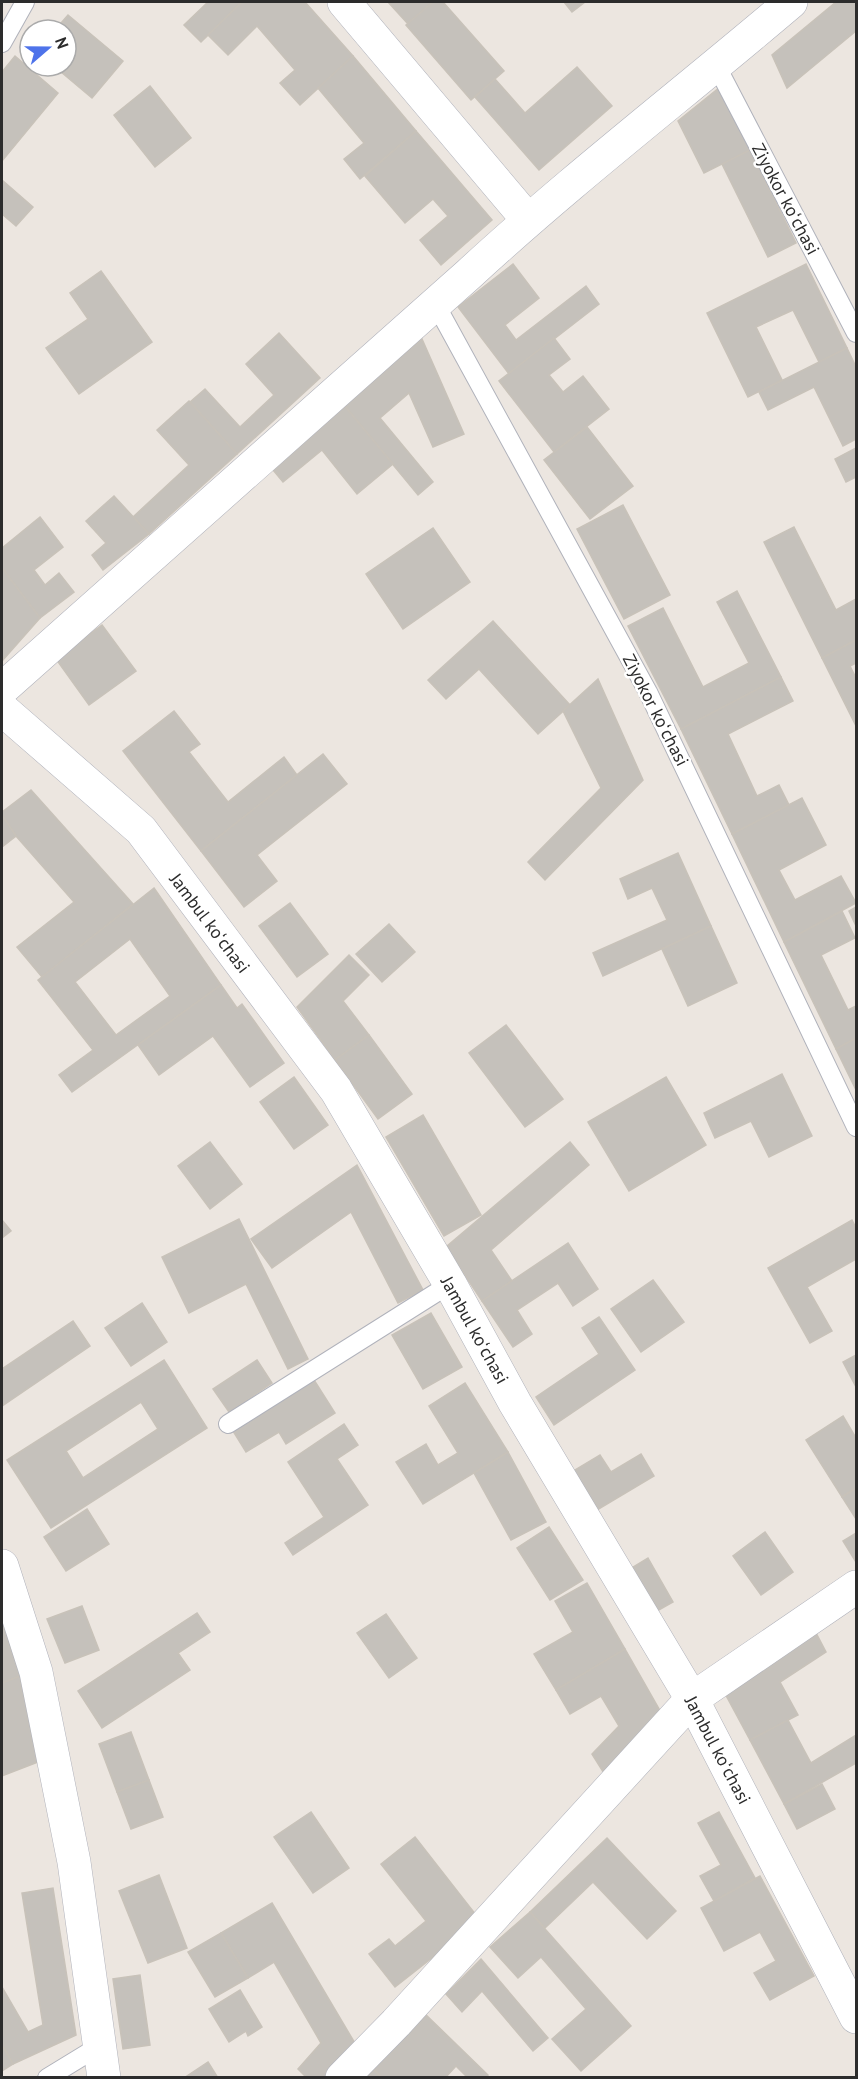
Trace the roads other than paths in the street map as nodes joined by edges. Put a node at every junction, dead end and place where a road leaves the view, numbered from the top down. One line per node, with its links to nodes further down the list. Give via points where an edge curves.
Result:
1 (25, 2): 4 (lane)
2 (344, 2): 6 (street)
3 (790, 2): 5 (street)
4 (2, 42)
5 (716, 66): 6 (street); 8 (lane, Ziyokor koʻchasi)
6 (528, 220): 7 (street)
7 (435, 303): 9 (street); 11 (lane, Ziyokor koʻchasi, via 648,692)
8 (856, 333)
9 (2, 689)
10 (2, 709): 12 (street, Jambul koʻchasi, via 141,830 336,1090)
11 (856, 1127)
12 (450, 1284): 13 (lane); 16 (street, Jambul koʻchasi, via 515,1403)
13 (228, 1424)
14 (2, 1566): 18 (street, via 36,1672 74,1862)
15 (856, 1587): 16 (street)
16 (692, 1699): 17 (street, Jambul koʻchasi); 21 (street)
17 (856, 2017)
18 (101, 2045): 19 (lane); 20 (street)
19 (47, 2078)
20 (104, 2078)
21 (342, 2078)

